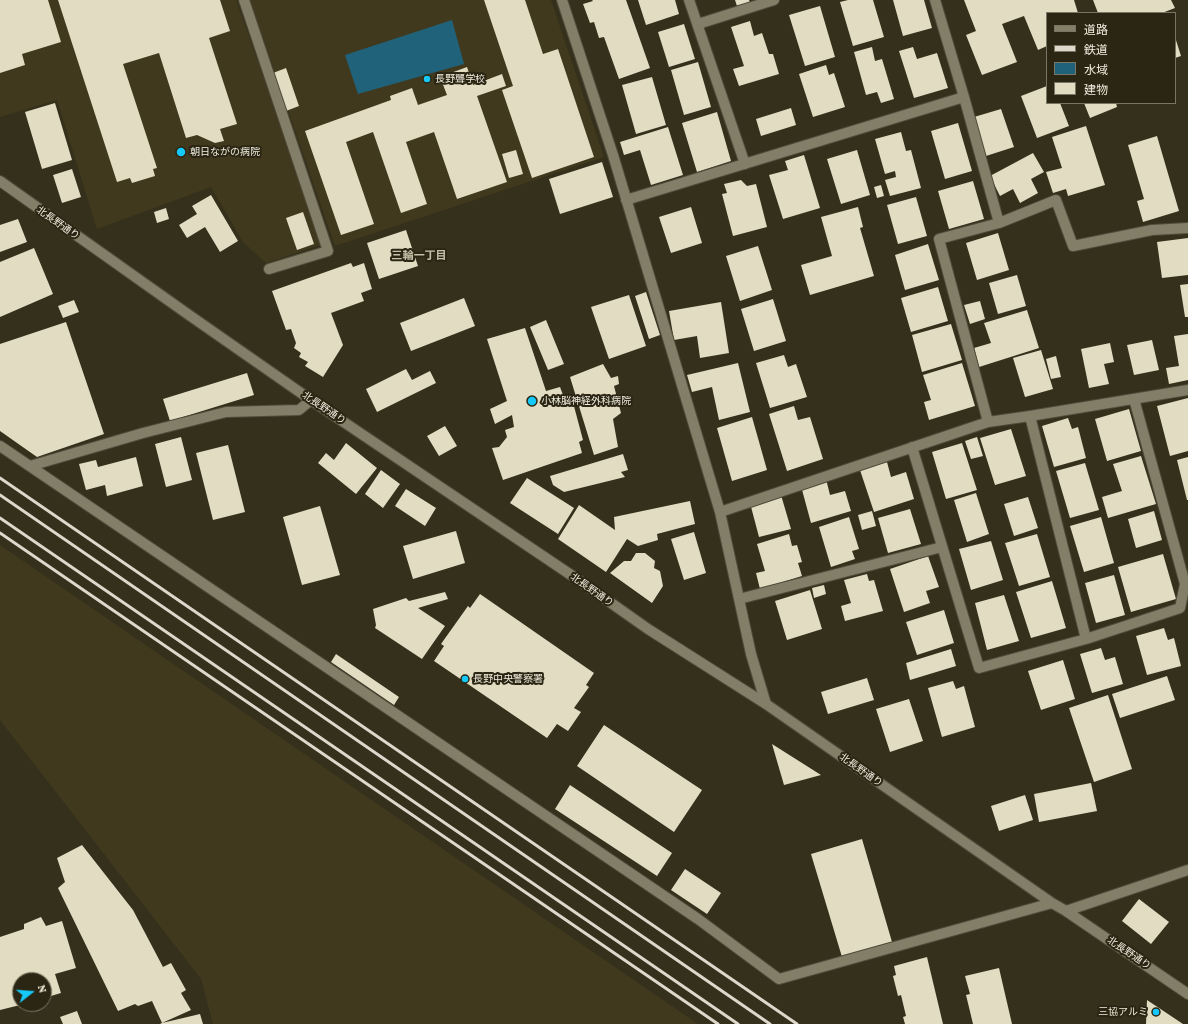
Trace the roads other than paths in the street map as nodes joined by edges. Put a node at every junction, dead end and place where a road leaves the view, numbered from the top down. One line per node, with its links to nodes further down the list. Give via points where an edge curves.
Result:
1 (244, 0): 13 (street, via 328,251)
2 (562, 0): 10 (street)
3 (689, 0): 6 (street)
4 (774, 0): 6 (street)
5 (935, 0): 7 (street)
6 (698, 24): 8 (street)
7 (964, 97): 8 (street); 11 (street)
8 (746, 164): 10 (street)
9 (0, 181): 16 (street, 北長野通り)
10 (626, 200): 22 (street)
11 (999, 223): 12 (street, via 1056,200 1073,246 1152,230); 18 (street, via 939,239)
12 (1188, 228)
13 (269, 269)
14 (1188, 390): 15 (street)
15 (1134, 399): 17 (street); 24 (street)
16 (311, 400): 21 (street, via 299,410 226,412); 27 (street, 北長野通り, via 648,629)
17 (1030, 416): 18 (street); 26 (street)
18 (988, 422): 20 (street)
19 (0, 446): 21 (street)
20 (912, 447): 22 (street); 23 (street)
21 (30, 466): 29 (street, via 698,919 779,979)
22 (720, 512): 25 (street)
23 (942, 547): 25 (street); 26 (street, via 979,668)
24 (1186, 583): 26 (street, via 1180,608)
25 (739, 599): 27 (street, via 751,654)
26 (1086, 639)
27 (766, 704): 29 (street, 北長野通り)
28 (1188, 870): 30 (street)
29 (1052, 903): 30 (street, 北長野通り)
30 (1066, 911): 31 (street, 北長野通り)
31 (1188, 994)

